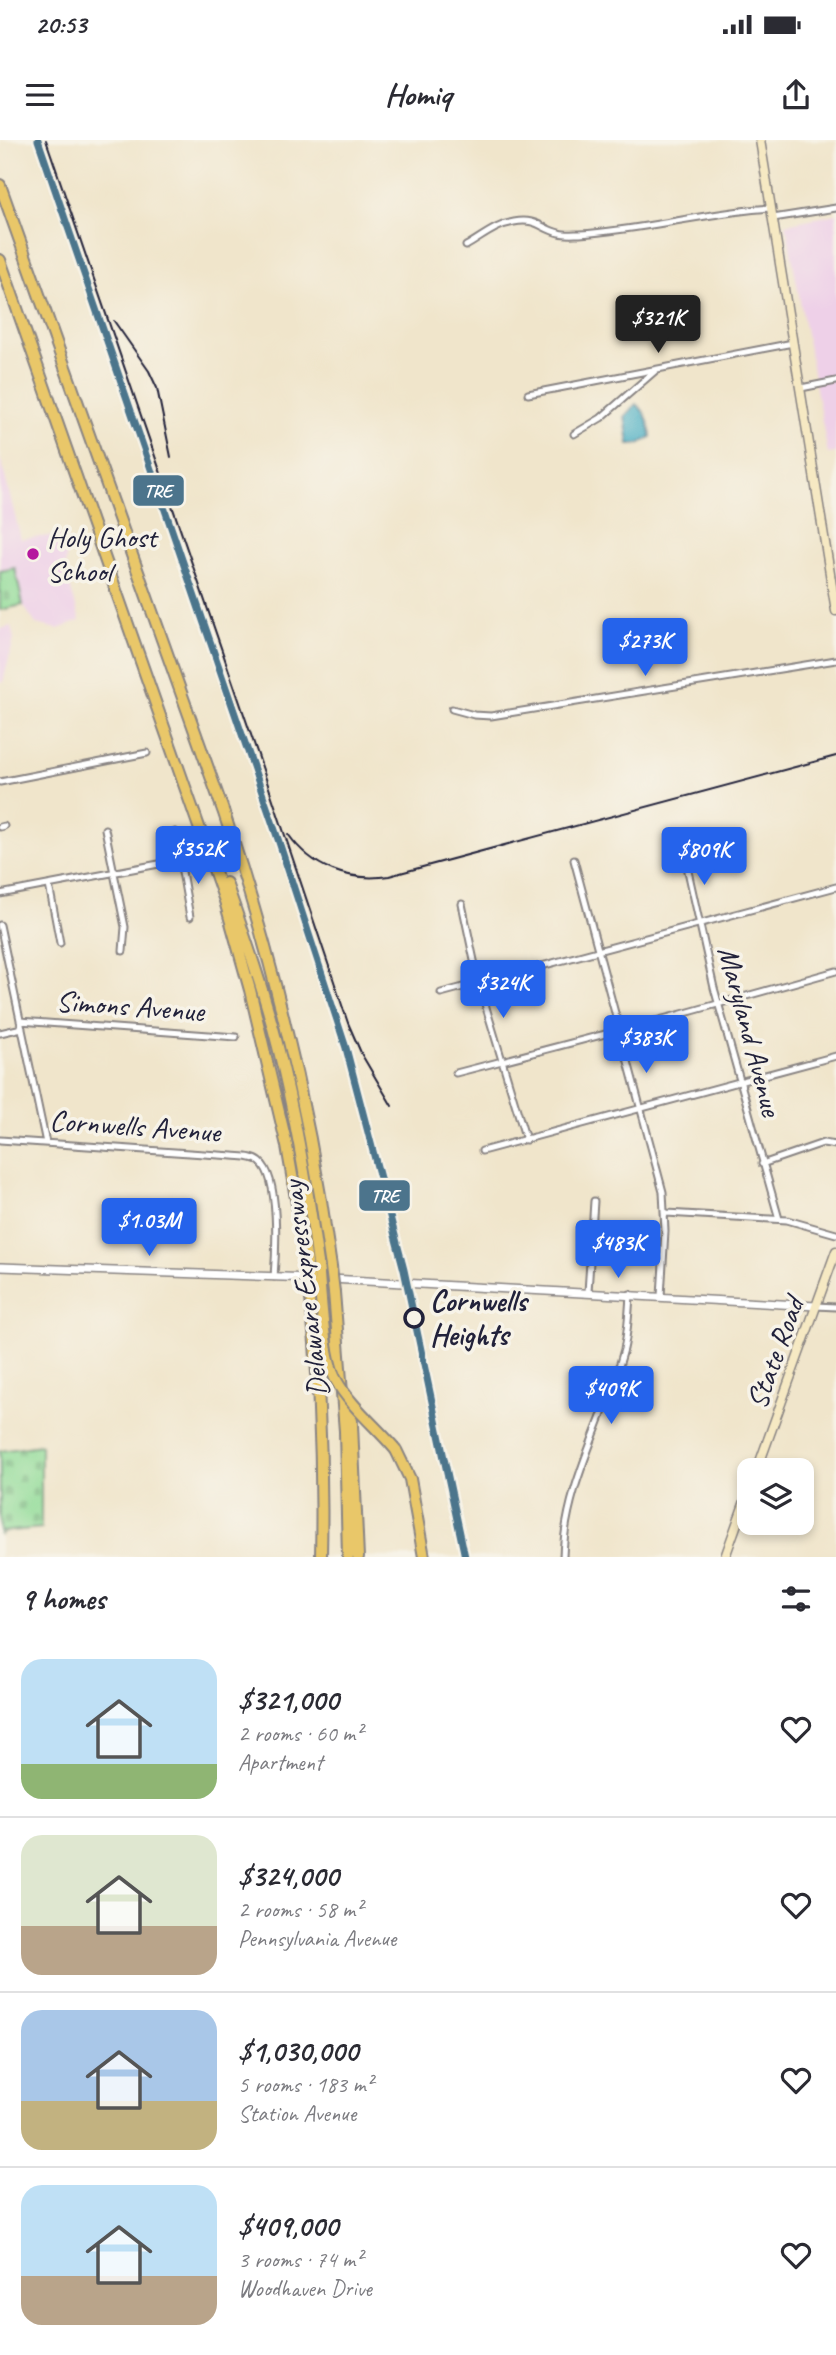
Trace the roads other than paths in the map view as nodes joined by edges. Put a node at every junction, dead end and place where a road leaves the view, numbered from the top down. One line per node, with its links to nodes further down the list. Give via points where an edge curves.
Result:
1 (760, 140): 3 (main road)
2 (0, 185): 67 (highway, Delaware Expressway, bridge, via 257,916 296,1063 312,1146)
3 (771, 208): 5 (main road); 6 (street, via 586,233 560,234 532,222 515,222 496,227)
4 (836, 208): 5 (street)
5 (773, 218): 8 (main road)
6 (466, 246)
7 (0, 260): 59 (highway, via 167,735 187,773 247,943 296,1126)
8 (793, 342): 9 (street); 11 (main road)
9 (657, 369): 12 (street); 13 (street, via 601,418)
10 (836, 381): 11 (street)
11 (800, 388): 14 (main road)
12 (528, 394)
13 (573, 434)
14 (836, 611)
15 (836, 660): 16 (street, via 491,716)
16 (452, 709)
17 (147, 753): 18 (street)
18 (0, 782)
19 (105, 829): 24 (street)
20 (175, 832): 22 (street)
21 (684, 853): 31 (street, Maryland Avenue)
22 (180, 860): 24 (street); 29 (street)
23 (574, 860): 34 (street)
24 (115, 873): 25 (street); 33 (street, via 125,927)
25 (49, 886): 27 (street); 32 (street)
26 (836, 887): 31 (street)
27 (0, 894)
28 (462, 904): 36 (street)
29 (190, 917)
30 (0, 925): 39 (street)
31 (698, 925): 34 (street); 38 (street, Maryland Avenue)
32 (60, 943)
33 (123, 951)
34 (599, 951): 36 (street); 40 (street)
35 (836, 971): 38 (street)
36 (479, 984): 37 (street); 44 (street)
37 (440, 993)
38 (719, 1004): 40 (street); 46 (street, Maryland Avenue)
39 (21, 1024): 41 (street, Simons Avenue); 42 (street, Simons Avenue); 50 (street)
40 (620, 1030): 44 (street); 47 (street)
41 (0, 1033)
42 (236, 1037)
43 (836, 1056): 46 (street)
44 (501, 1062): 45 (street); 49 (street)
45 (456, 1073)
46 (740, 1083): 47 (street); 53 (street, Maryland Avenue)
47 (642, 1109): 49 (street); 55 (street)
48 (0, 1140): 50 (street, Cornwells Avenue)
49 (526, 1140): 52 (street)
50 (46, 1143): 61 (street, Cornwells Avenue, via 250,1158 270,1177)
51 (836, 1145): 53 (street, via 823,1143)
52 (482, 1152)
53 (762, 1164): 56 (street, Maryland Avenue)
54 (594, 1202): 62 (street)
55 (666, 1213): 56 (street); 64 (street)
56 (779, 1219): 57 (street)
57 (836, 1234)
58 (836, 1251): 65 (main road, State Road)
59 (313, 1265): 70 (highway, Delaware Expressway, bridge, via 310,1287); 73 (highway, bridge, via 333,1375 396,1450 410,1479)
60 (0, 1268): 61 (street)
61 (274, 1277): 62 (street)
62 (587, 1292): 63 (street)
63 (629, 1294): 64 (street); 74 (street, via 624,1348 572,1493)
64 (661, 1296): 65 (street)
65 (816, 1306): 66 (street); 68 (main road, State Road)
66 (836, 1307)
67 (340, 1356): 71 (highway, Delaware Expressway); 72 (highway, via 351,1397)
68 (761, 1458)
69 (737, 1524): 75 (main road)
70 (321, 1557)
71 (348, 1557)
72 (358, 1557)
73 (424, 1557)
74 (563, 1557)
75 (725, 1557)

